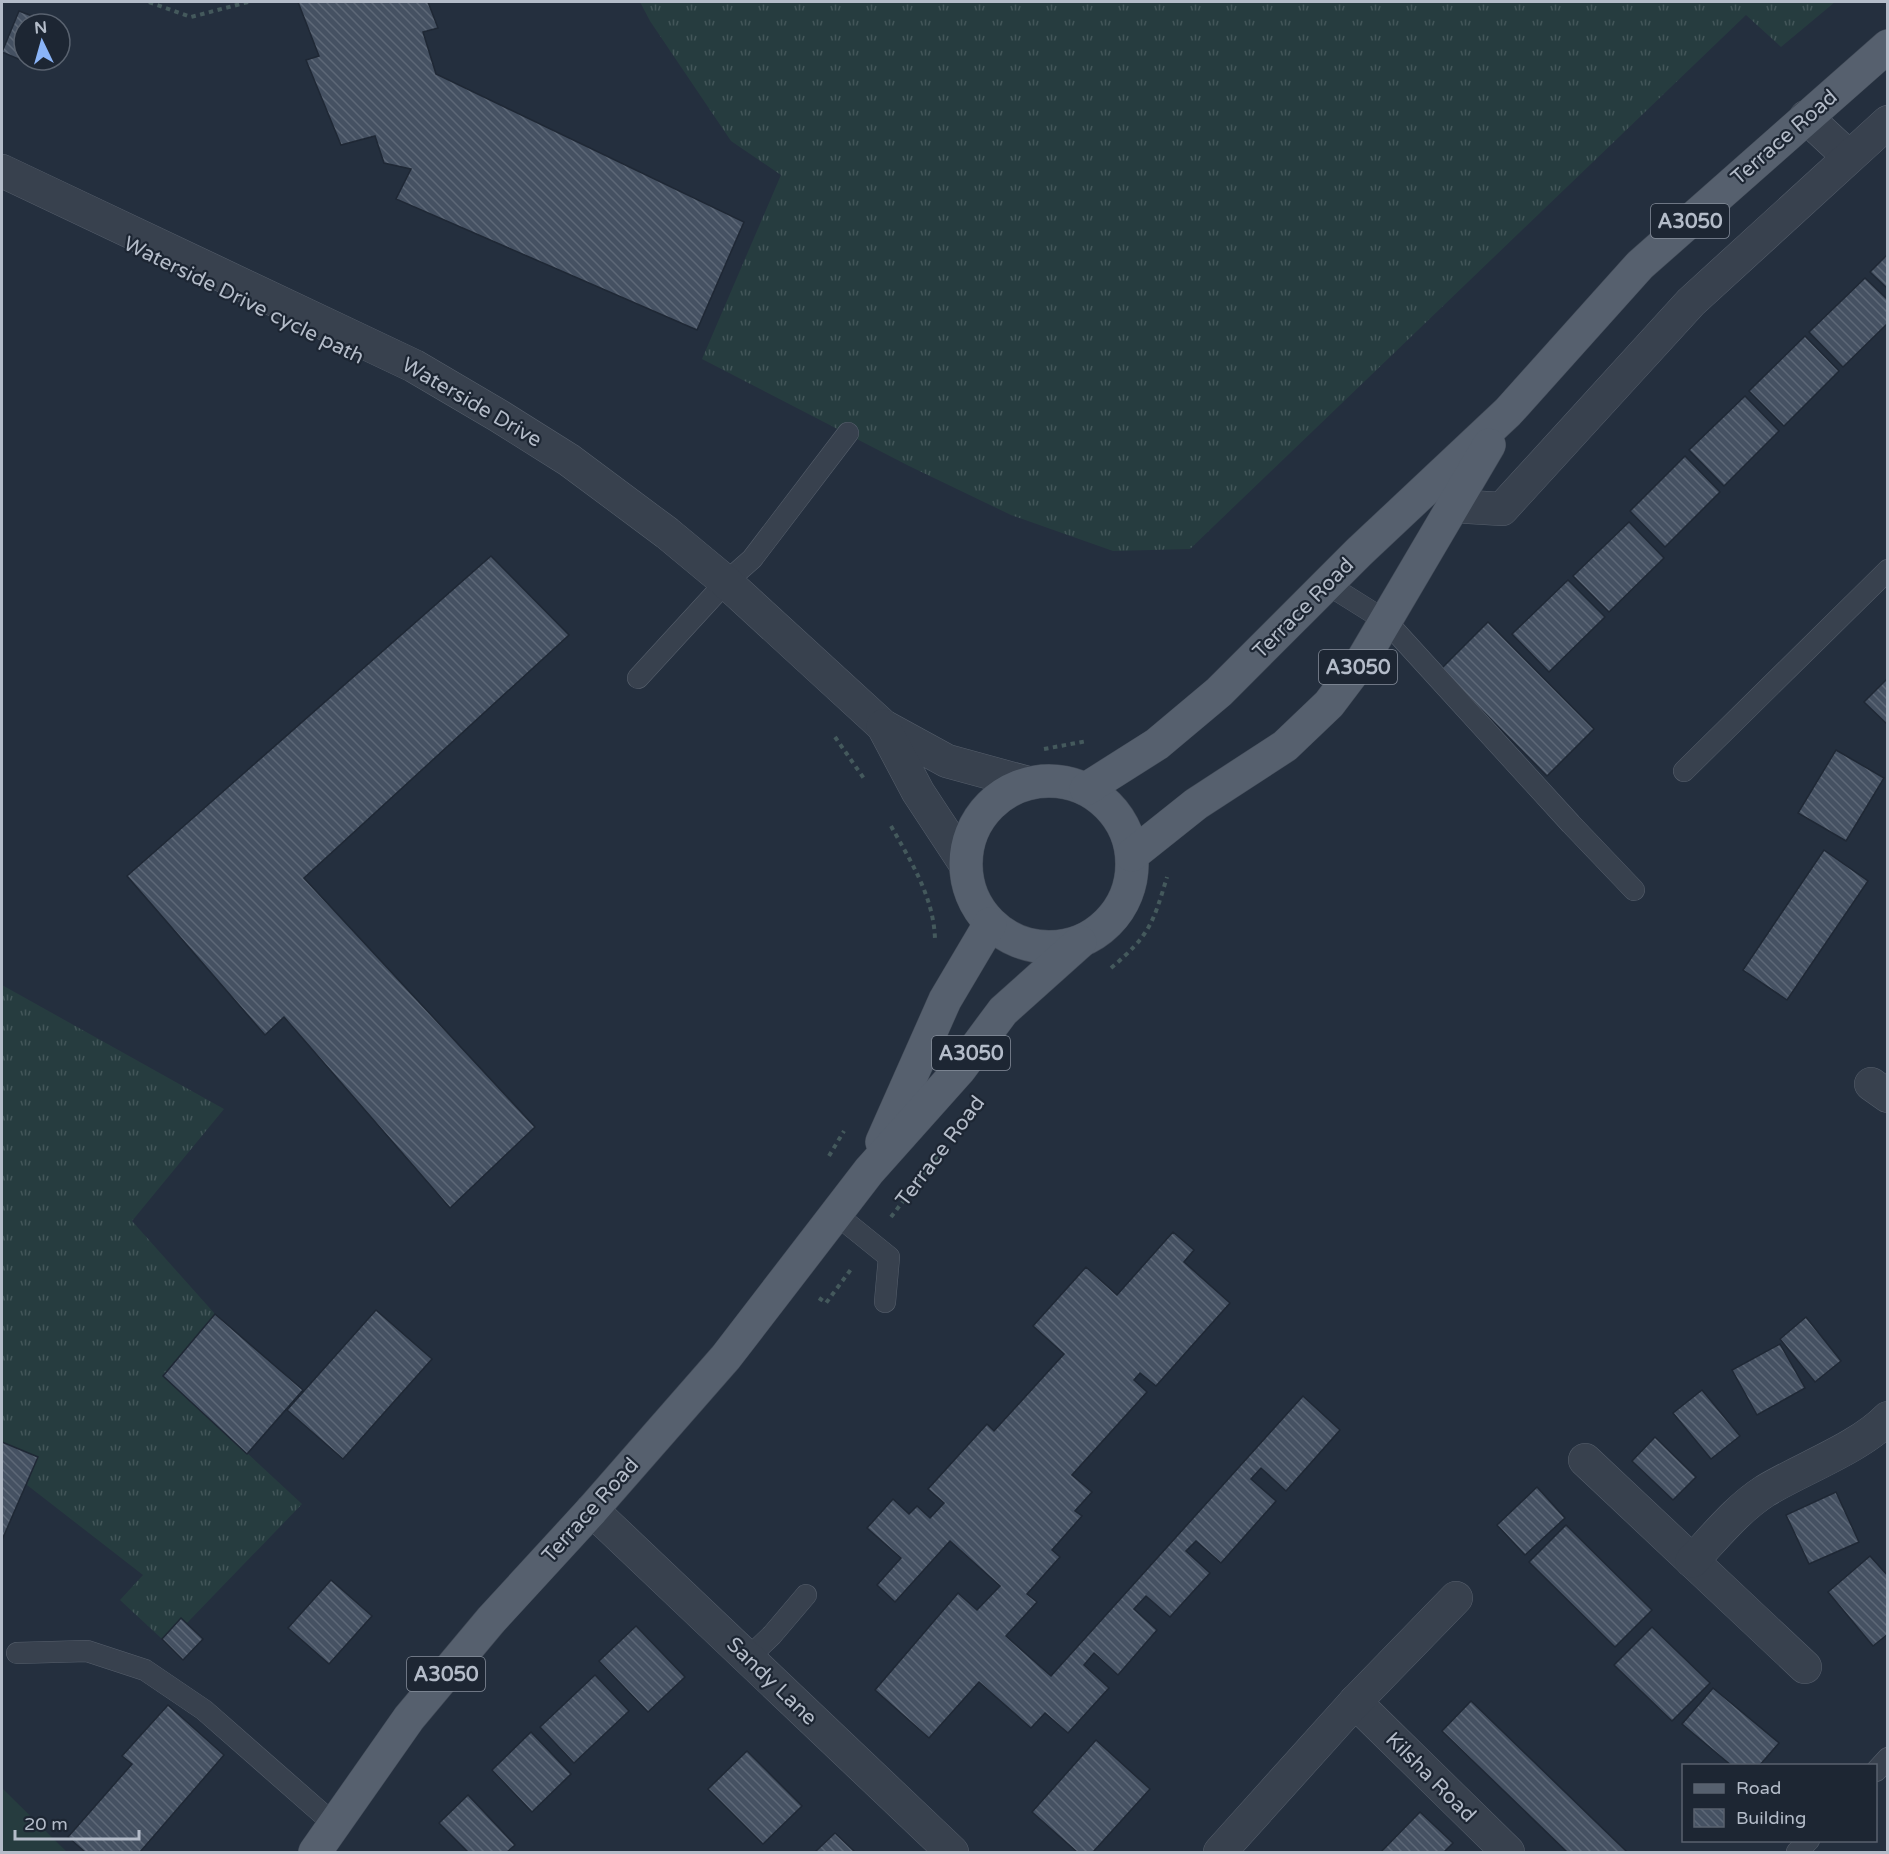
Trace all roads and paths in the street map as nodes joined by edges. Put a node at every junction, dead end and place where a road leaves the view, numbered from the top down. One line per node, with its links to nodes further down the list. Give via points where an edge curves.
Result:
1 (149, 2): 2 (path, via 191,17)
2 (248, 2)
3 (1887, 46): 4 (main road, Terrace Road / A3050)
4 (1806, 117): 6 (street); 8 (main road, Terrace Road / A3050, via 1640,264)
5 (1887, 122): 6 (street)
6 (1848, 156): 10 (street, via 1691,302 1502,508)
7 (2, 171): 12 (street, Waterside Drive, via 414,366 569,460)
8 (1508, 412): 10 (main road, Terrace Road / A3050); 13 (main road, Terrace Road / A3050)
9 (848, 433): 12 (lane, via 752,559)
10 (1453, 506): 14 (main road, Terrace Road / A3050)
11 (1887, 570): 20 (lane)
12 (726, 582): 15 (lane); 16 (street, Waterside Drive)
13 (1327, 584): 14 (lane); 23 (main road, Terrace Road / A3050, via 1220,692 1157,744)
14 (1386, 621): 25 (main road, Terrace Road / A3050, via 1364,659 1329,704 1285,746 1196,804); 28 (lane)
15 (638, 678)
16 (884, 726): 21 (street, Waterside Drive, via 947,761); 26 (street, Waterside Drive, via 918,792)
17 (829, 729): 22 (path)
18 (1089, 741): 19 (path)
19 (1040, 750)
20 (1684, 771)
21 (1028, 783): 23 (main road, via 1046,780); 26 (main road, via 995,800 977,820 967,847)
22 (870, 787)
23 (1086, 789): 25 (main road, via 1118,817)
24 (889, 823): 31 (path, via 924,884 935,926)
25 (1132, 855): 30 (main road, via 1131,877 1114,916)
26 (966, 865): 29 (main road, via 974,901)
27 (1168, 871): 32 (path, via 1153,923 1134,948)
28 (1634, 890)
29 (990, 924): 30 (main road, via 1017,942 1048,947); 34 (main road, Terrace Road / A3050, via 945,1000)
30 (1080, 942): 34 (main road, Terrace Road / A3050, via 1003,1011 960,1069)
31 (935, 945)
32 (1109, 970)
33 (951, 1140): 36 (path, Terrace Road)
34 (869, 1171): 35 (main road, Terrace Road / A3050)
35 (837, 1215): 36 (lane); 41 (main road, Terrace Road / A3050, via 726,1357)
36 (872, 1243): 37 (lane, via 889,1257); 38 (path, Terrace Road)
37 (885, 1302)
38 (826, 1303)
39 (1887, 1418): 42 (street, via 1839,1451 1765,1491 1745,1506)
40 (1585, 1461): 42 (street)
41 (592, 1510): 46 (street, Sandy Lane); 49 (main road, Terrace Road / A3050, via 491,1620 409,1718)
42 (1692, 1561): 47 (street)
43 (806, 1595): 46 (lane)
44 (1456, 1598): 48 (street)
45 (17, 1653): 49 (lane, via 87,1651 145,1670 204,1710)
46 (748, 1658): 51 (street, Sandy Lane)
47 (1805, 1667)
48 (1355, 1702): 52 (street); 53 (street, Kilsha Road)
49 (335, 1825): 50 (main road, Terrace Road / A3050)
50 (315, 1852)
51 (952, 1852)
52 (1220, 1852)
53 (1508, 1852)

